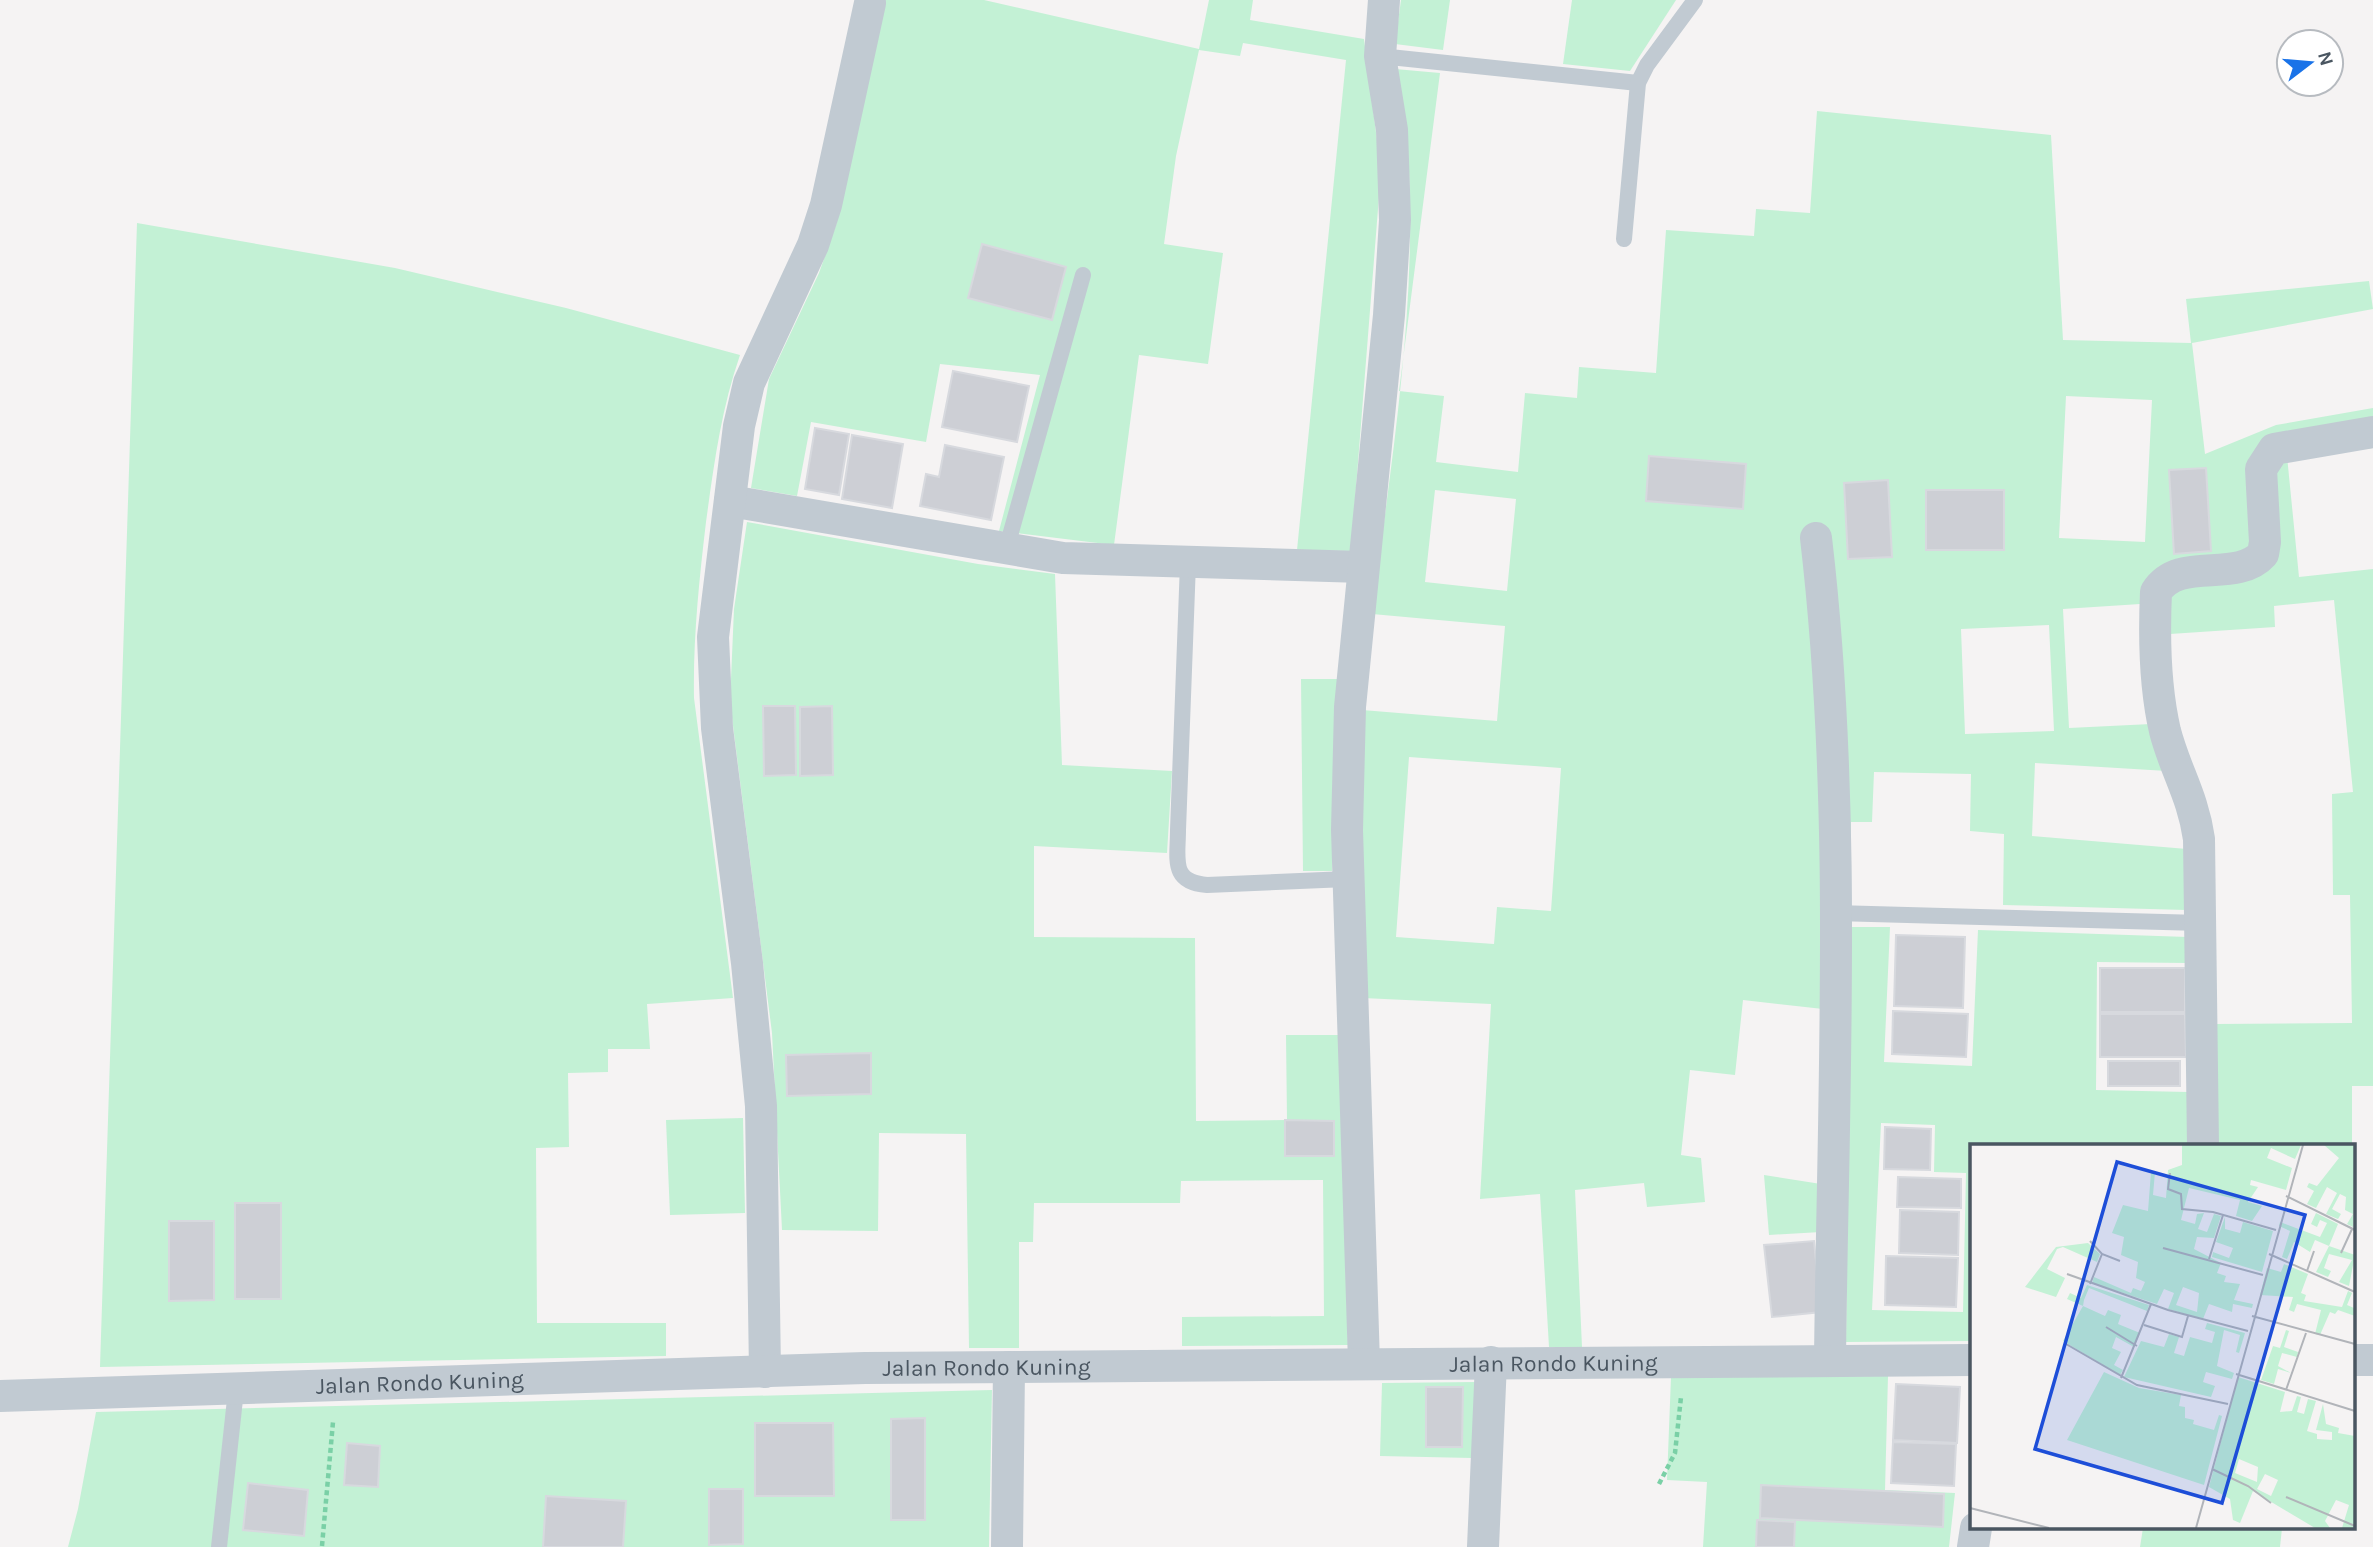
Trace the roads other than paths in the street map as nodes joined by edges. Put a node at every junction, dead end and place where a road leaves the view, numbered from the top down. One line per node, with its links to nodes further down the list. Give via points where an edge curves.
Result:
1 (1384, 0): 4 (street)
2 (1695, 0): 5 (lane)
3 (870, 3): 9 (street, via 823,215 749,383)
4 (1380, 56): 5 (lane); 13 (street, via 1394,154 1395,220)
5 (1639, 83): 6 (lane)
6 (1624, 239)
7 (1083, 275): 11 (lane)
8 (2373, 432): 16 (street, via 2274,449 2261,469 2263,554 2246,565 2169,577 2156,592 2165,730 2195,814)
9 (730, 501): 11 (street); 23 (street, via 712,669 761,1106)
10 (1816, 538): 15 (street, via 1833,723)
11 (1006, 550): 12 (street, via 1076,559)
12 (1188, 563): 13 (street); 14 (lane, via 1180,873 1191,884 1207,885)
13 (1363, 567): 14 (street, via 1350,707)
14 (1347, 879): 21 (street)
15 (1835, 913): 16 (lane); 18 (street)
16 (2200, 923): 17 (street)
17 (2203, 1144)
18 (1830, 1360): 19 (street, Jalan Rondo Kuning); 20 (street, Jalan Rondo Kuning)
19 (1970, 1360)
20 (1491, 1362): 21 (street, Jalan Rondo Kuning); 28 (street)
21 (1364, 1363): 22 (street, Jalan Rondo Kuning)
22 (1009, 1367): 23 (street, Jalan Rondo Kuning); 27 (street)
23 (765, 1372): 24 (street, Jalan Rondo Kuning)
24 (236, 1390): 25 (street, Jalan Rondo Kuning); 26 (lane)
25 (0, 1396)
26 (219, 1547)
27 (1007, 1547)
28 (1483, 1547)

